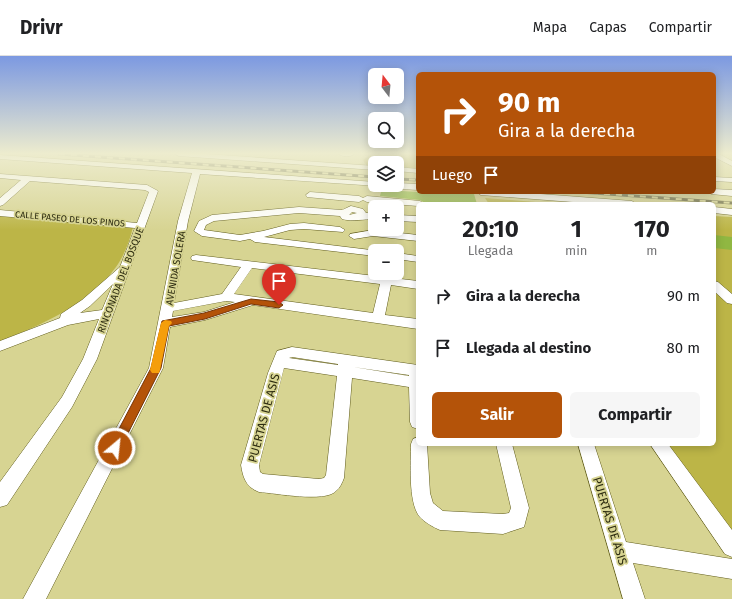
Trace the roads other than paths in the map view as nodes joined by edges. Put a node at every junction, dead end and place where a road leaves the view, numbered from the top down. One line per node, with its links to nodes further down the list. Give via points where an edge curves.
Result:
1 (30, 179): 14 (street)
2 (96, 179): 23 (street, RINCONADA DEL BOSQUE, via 154,191)
3 (195, 179): 44 (street, AVENIDA SOLERA, via 183,220)
4 (308, 179): 5 (street)
5 (344, 182): 9 (street); 9 (street)
6 (404, 186): 7 (street)
7 (416, 187)
8 (716, 192): 10 (street)
9 (365, 193): 12 (street); 15 (street); 19 (street)
10 (732, 193)
11 (506, 194): 13 (street)
12 (310, 196)
13 (607, 202)
14 (0, 203)
15 (416, 203)
16 (716, 210): 17 (street)
17 (732, 212)
18 (0, 213): 23 (street, CALLE PASEO DE LOS PINOS)
19 (352, 214): 20 (street); 24 (street); 26 (street, via 351,227); 27 (street, via 299,210 269,213 250,219 207,219 200,226 199,231 202,233)
20 (368, 215)
21 (404, 218): 22 (street)
22 (416, 219)
23 (141, 226): 36 (street, RINCONADA DEL BOSQUE)
24 (340, 230): 25 (street, via 304,226); 30 (street, via 340,240)
25 (277, 231): 27 (street); 29 (street)
26 (354, 236): 28 (street, via 373,233); 31 (street, via 354,242)
27 (240, 238): 29 (street)
28 (416, 238)
29 (273, 242): 30 (street)
30 (335, 249): 31 (street)
31 (348, 250): 32 (street)
32 (368, 252)
33 (404, 257): 35 (street)
34 (196, 258): 37 (street)
35 (416, 259)
36 (126, 264): 45 (street, RINCONADA DEL BOSQUE); 48 (street, via 86,303)
37 (249, 264): 38 (street); 41 (street)
38 (386, 281): 39 (street); 46 (street)
39 (416, 285)
40 (716, 287): 42 (street)
41 (226, 297): 43 (street); 44 (street)
42 (731, 300)
43 (251, 301): 46 (street); 47 (street, via 205,316)
44 (168, 308): 47 (street, AVENIDA SOLERA)
45 (107, 314): 48 (street, via 76,317); 57 (street, RINCONADA DEL BOSQUE, via 90,359 67,402)
46 (378, 318): 49 (street)
47 (165, 323): 61 (street, AVENIDA SOLERA, via 152,379)
48 (55, 324): 50 (street)
49 (416, 324)
50 (0, 346)
51 (345, 365): 51 (street, PUERTAS DE ASIS, via 279,362 250,465 252,476 259,483 320,488 329,486 335,478); 52 (street, PUERTAS DE ASIS)
52 (416, 377)
53 (419, 446): 54 (street, via 421,493 426,509 440,520 503,524 517,520 520,508)
54 (504, 446)
55 (587, 446): 59 (street, PUERTAS DE ASIS)
56 (659, 446): 58 (street)
57 (0, 498)
58 (732, 546)
59 (620, 551): 60 (street); 62 (street, PUERTAS DE ASIS)
60 (732, 569)
61 (34, 599)
62 (634, 599)

